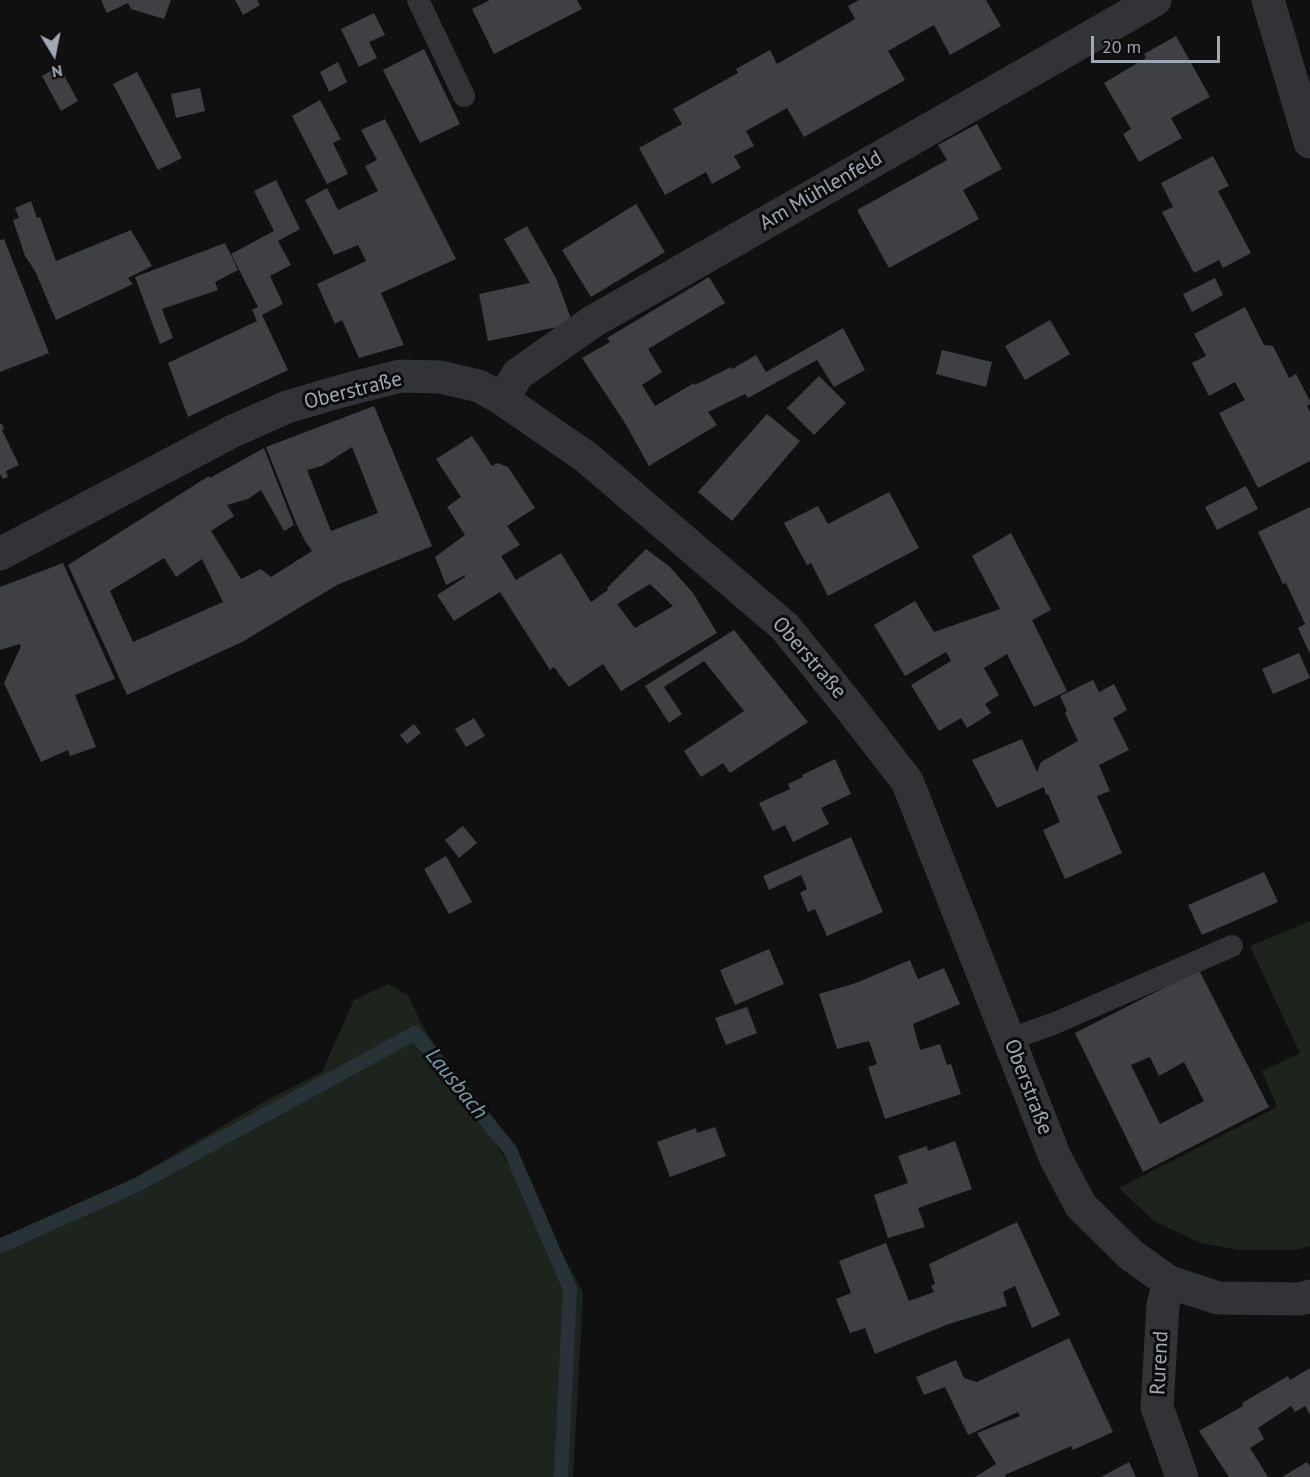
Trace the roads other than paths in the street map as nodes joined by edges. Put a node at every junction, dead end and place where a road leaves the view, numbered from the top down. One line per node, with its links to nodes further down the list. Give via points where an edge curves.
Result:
1 (418, 0): 4 (lane)
2 (1155, 0): 6 (street, Am Mühlenfeld, via 592,322 518,374)
3 (1268, 0): 5 (street)
4 (464, 96)
5 (1310, 142)
6 (502, 399): 7 (street, Oberstraße, via 459,381 400,376 286,407); 9 (street, Oberstraße, via 586,457 785,627 845,700 907,782)
7 (0, 554)
8 (1232, 946): 9 (lane)
9 (1010, 1039): 10 (street, Oberstraße, via 1055,1157 1081,1206 1131,1255)
10 (1169, 1282): 11 (street, Oberstraße, via 1218,1298); 12 (street, Rurend, via 1163,1305 1157,1407)
11 (1310, 1296)
12 (1182, 1477)

